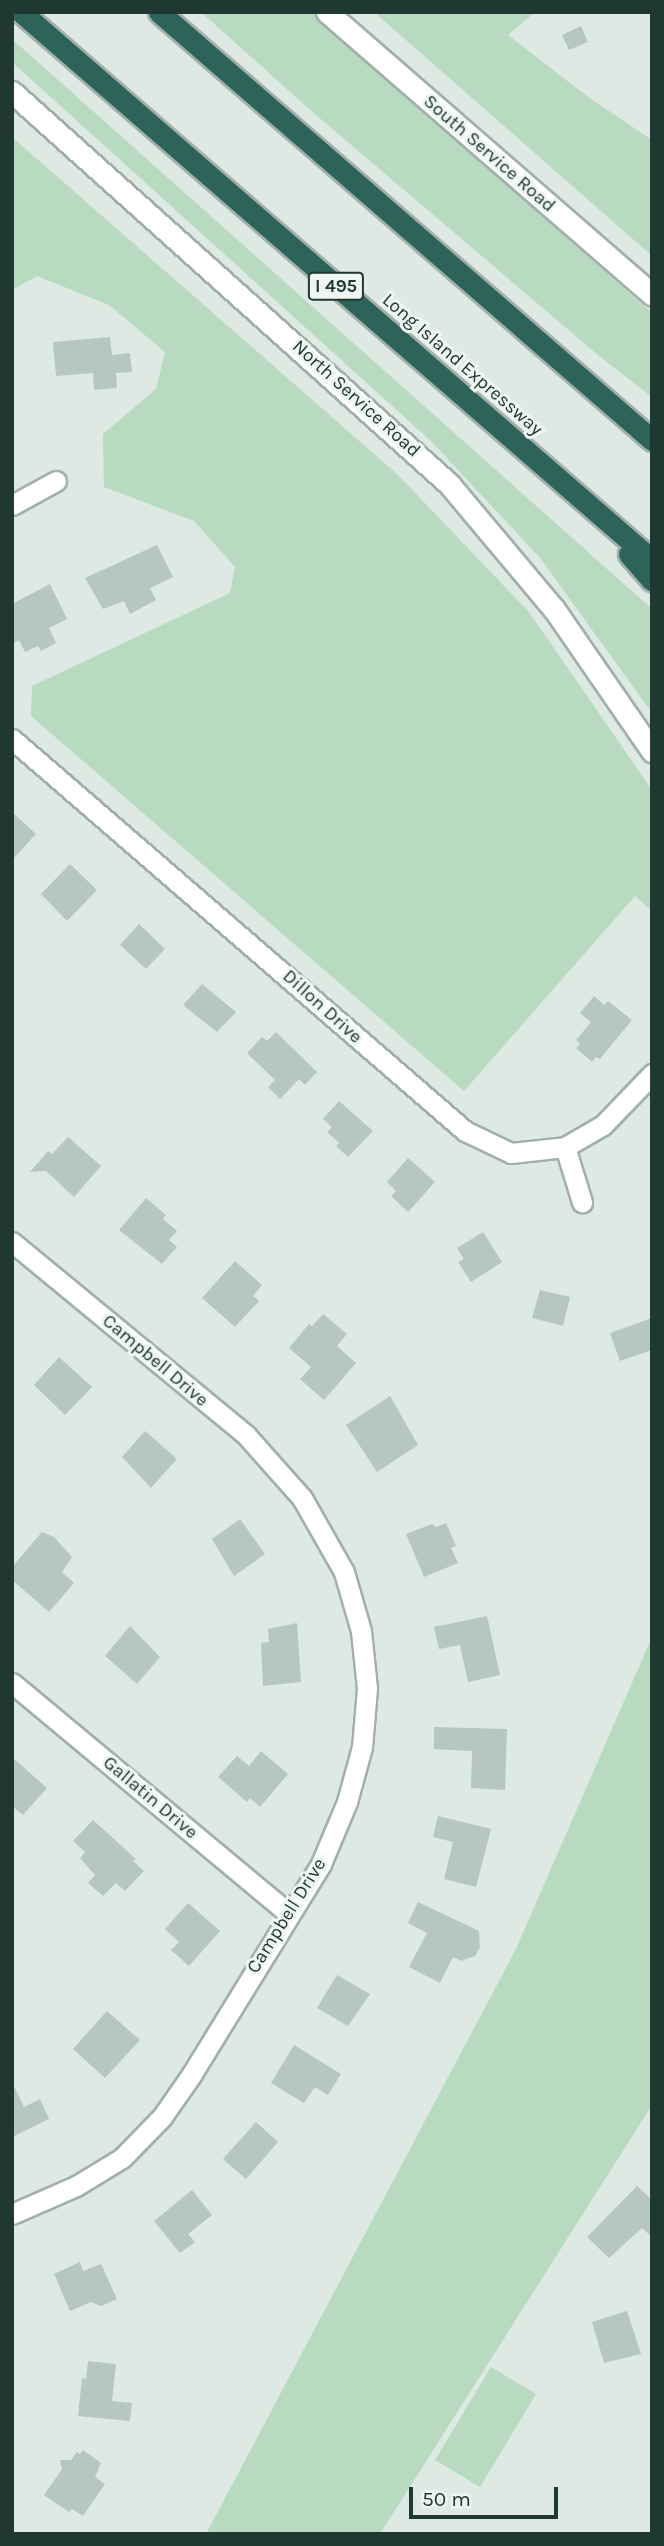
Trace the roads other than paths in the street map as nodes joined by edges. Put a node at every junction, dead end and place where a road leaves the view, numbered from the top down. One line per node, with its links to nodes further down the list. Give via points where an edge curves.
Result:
1 (21, 12): 8 (highway, Long Island Expressway / I 495)
2 (159, 12): 6 (highway)
3 (327, 12): 5 (main road, South Service Road)
4 (12, 92): 13 (main road, North Service Road, via 449,484 554,610)
5 (652, 295)
6 (652, 440)
7 (55, 481): 9 (street)
8 (564, 483): 10 (highway, Long Island Expressway / I 495); 11 (highway)
9 (12, 505)
10 (652, 560)
11 (652, 580)
12 (12, 739): 15 (street, Dillon Drive, via 465,1131 511,1153)
13 (652, 751)
14 (647, 1079): 15 (street, Dillon Drive, via 603,1125)
15 (565, 1147): 16 (street)
16 (582, 1202)
17 (12, 1242): 19 (street, Campbell Drive, via 246,1436 302,1498 344,1572 361,1630 368,1688 362,1747 347,1802 321,1864)
18 (12, 1683): 19 (street, Gallatin Drive)
19 (288, 1913): 20 (street, Campbell Drive, via 162,2116 121,2158 76,2186)
20 (12, 2214)

